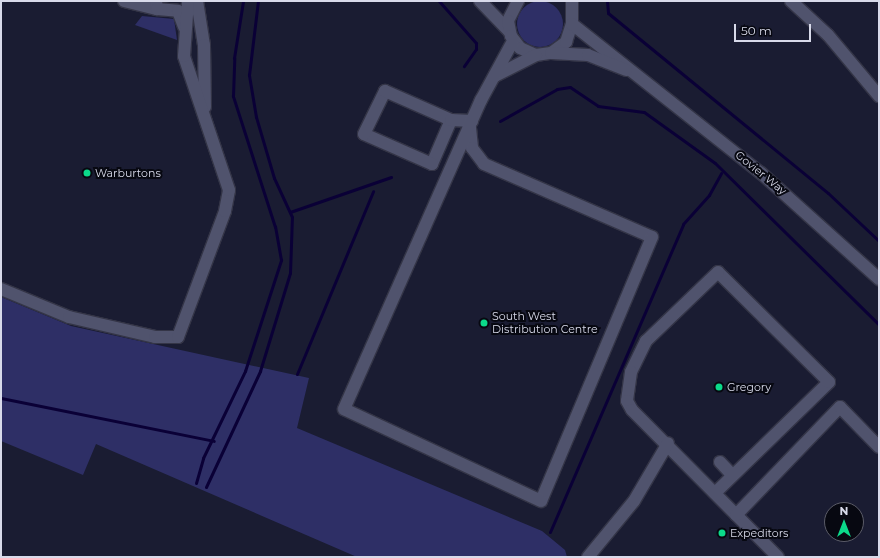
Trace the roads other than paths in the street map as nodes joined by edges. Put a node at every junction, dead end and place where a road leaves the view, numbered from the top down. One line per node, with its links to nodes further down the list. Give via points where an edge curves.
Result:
1 (124, 1): 9 (street)
2 (188, 1): 12 (street)
3 (197, 1): 21 (street, via 204,45)
4 (480, 1): 13 (street)
5 (518, 1): 13 (street, via 511,11)
6 (562, 1): 11 (street)
7 (572, 1): 11 (street)
8 (791, 1): 18 (street, via 828,35)
9 (156, 5): 10 (street)
10 (175, 5): 12 (street)
11 (571, 19): 14 (street, via 566,42); 16 (street, Govier Way)
12 (184, 27): 21 (street, via 184,56)
13 (511, 36): 15 (street); 17 (street)
14 (551, 54): 15 (street, Govier Way); 16 (street, Govier Way, via 588,55)
15 (536, 55): 17 (street)
16 (638, 75): 22 (street, Govier Way, via 767,177)
17 (492, 78): 20 (street)
18 (879, 96)
19 (451, 120): 19 (street, via 432,164 364,134 385,91); 20 (street)
20 (471, 124): 20 (street, via 472,148 484,164 652,237 541,501 344,409)
21 (207, 130): 23 (street, via 229,190 225,211 178,337 155,337 69,317)
22 (879, 279)
23 (1, 288)
24 (668, 443): 27 (street, via 626,401 631,372 646,341 718,272 829,382 744,468); 28 (street); 30 (street, via 634,501)
25 (879, 447): 29 (street, via 840,407)
26 (720, 462): 27 (street)
27 (732, 475): 28 (street)
28 (715, 493): 29 (street)
29 (736, 515): 31 (street)
30 (588, 557)
31 (778, 557)

